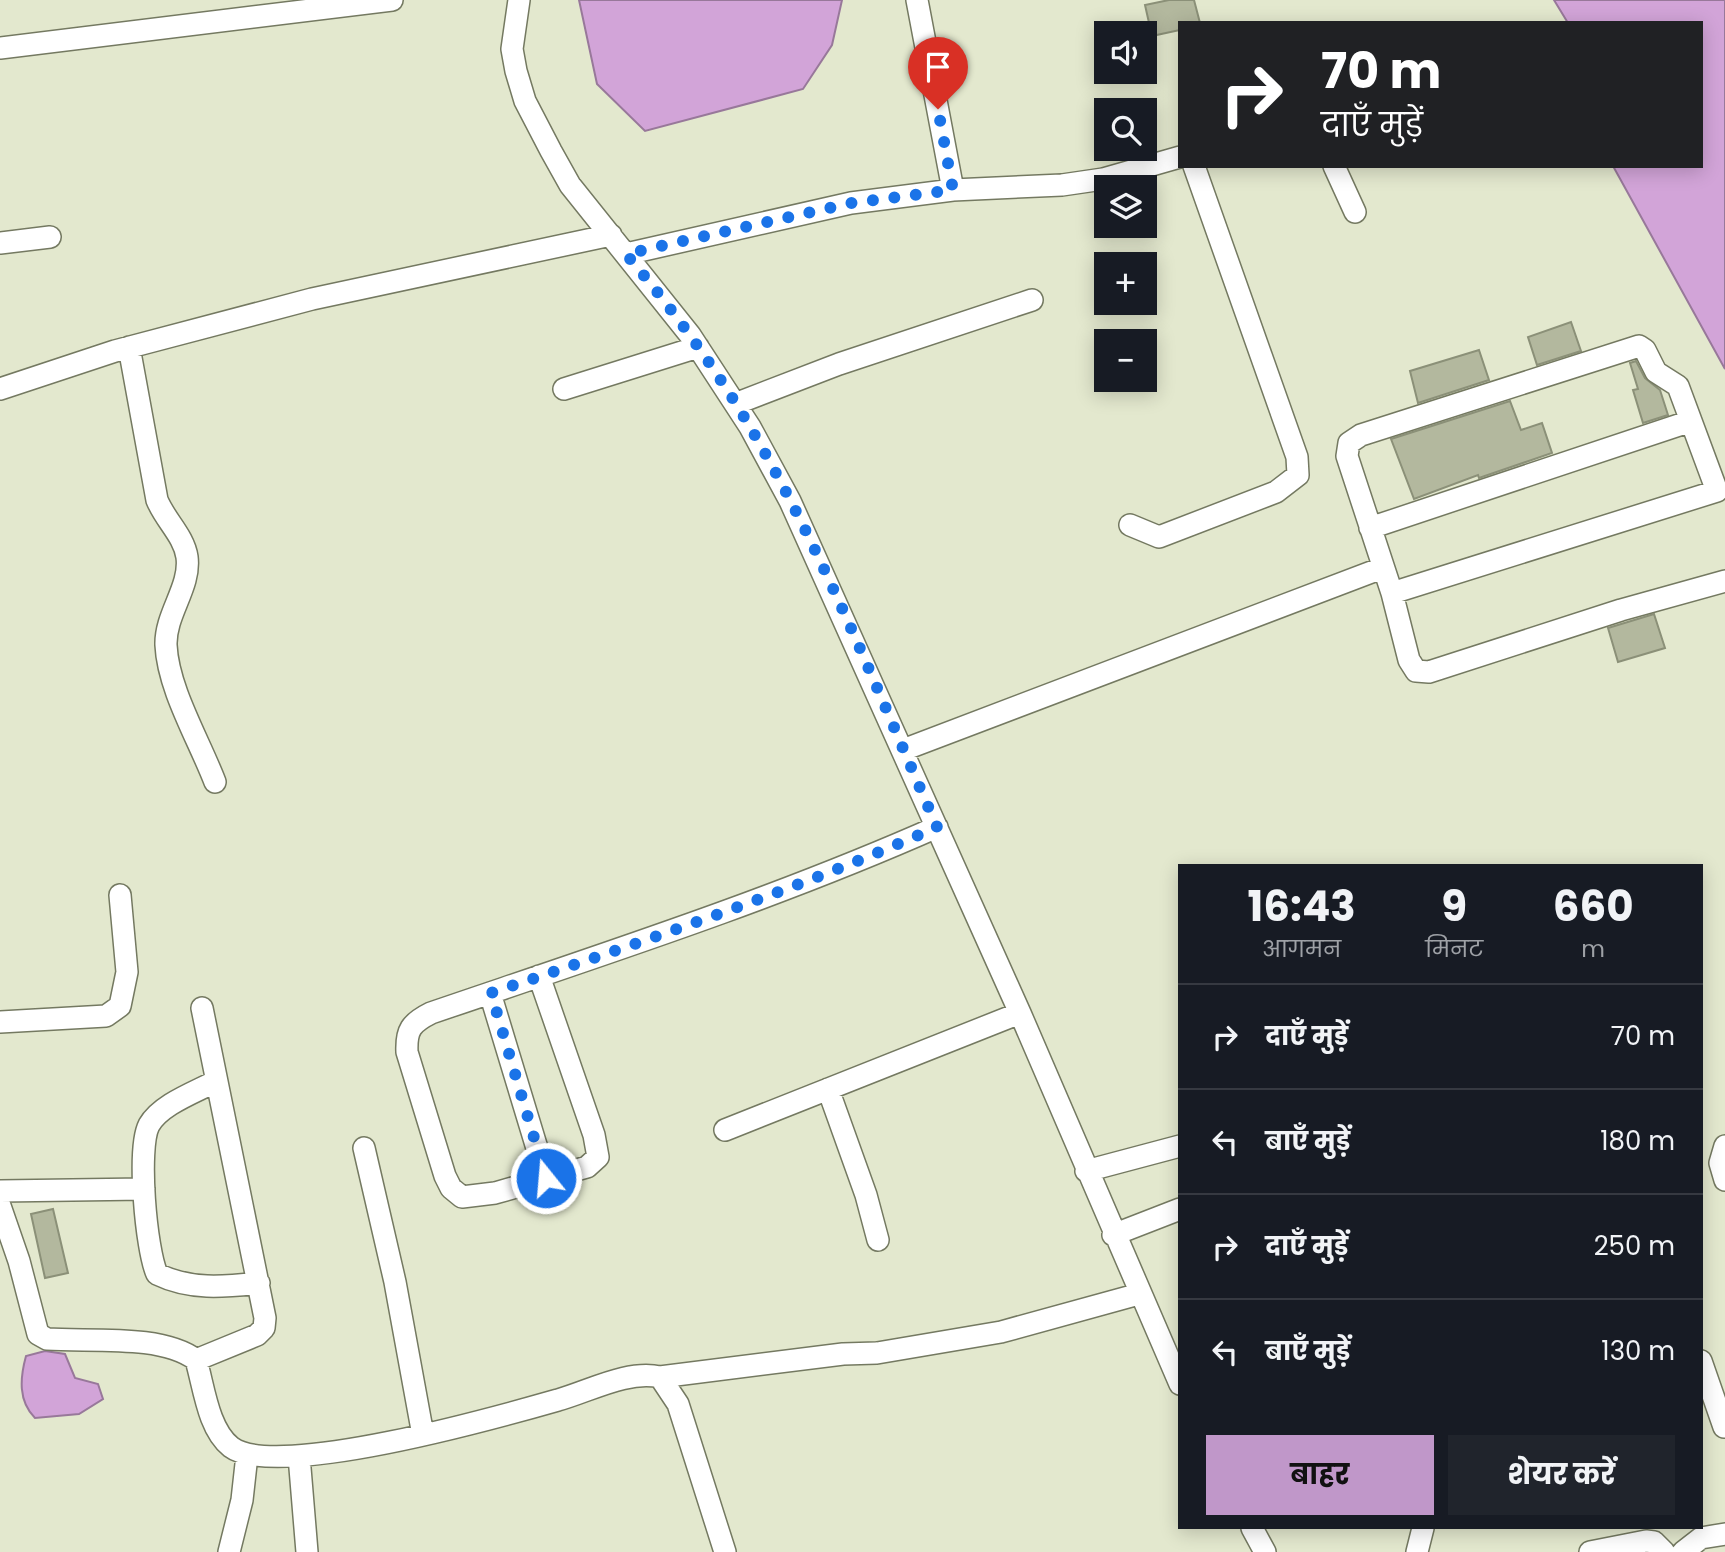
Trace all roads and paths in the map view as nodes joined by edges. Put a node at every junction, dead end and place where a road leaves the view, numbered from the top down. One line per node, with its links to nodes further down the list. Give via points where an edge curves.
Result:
1 (391, 0): 4 (street)
2 (519, 0): 10 (street, via 512,49 526,101 570,185)
3 (917, 0): 8 (street)
4 (0, 48)
5 (1178, 158): 8 (street, via 1062,185)
6 (1195, 168): 22 (street, via 1297,457 1298,475 1276,492 1159,537)
7 (1335, 168): 9 (street)
8 (953, 190): 13 (street, via 851,203)
9 (1355, 212)
10 (611, 236): 13 (street); 15 (street, via 312,299)
11 (50, 237): 12 (street)
12 (0, 243)
13 (626, 254): 16 (street)
14 (1032, 300): 19 (street)
15 (129, 347): 17 (street); 28 (street, via 157,500 187,557 169,624 169,670)
16 (698, 347): 18 (street); 19 (street)
17 (0, 389)
18 (564, 389)
19 (735, 404): 27 (street, via 790,501)
20 (1691, 421): 21 (street); 23 (street); 23 (street, via 1678,386 1656,372 1639,346 1361,435 1349,443 1347,456)
21 (1721, 490): 26 (street)
22 (1130, 525)
23 (1370, 528): 24 (street)
24 (1382, 568): 26 (street); 27 (street)
25 (1725, 581): 26 (street, via 1423,673 1409,660)
26 (1392, 593)
27 (903, 750): 29 (street)
28 (215, 782)
29 (937, 827): 31 (street, via 737,909); 34 (street)
30 (120, 895): 35 (street, via 127,972 124,994 114,1013)
31 (539, 976): 32 (street); 43 (street, via 598,1157 587,1167)
32 (491, 993): 43 (street); 43 (street, via 413,1022 406,1034 407,1052 451,1188 462,1197 473,1198)
33 (202, 1008): 36 (street)
34 (1020, 1013): 37 (street); 42 (street)
35 (0, 1021)
36 (216, 1081): 45 (street, via 174,1104 149,1125); 51 (street)
37 (828, 1089): 38 (street); 50 (street)
38 (726, 1130)
39 (1725, 1146): 44 (street, via 1720,1163)
40 (1178, 1147): 42 (street)
41 (364, 1148): 59 (street)
42 (1086, 1171): 49 (street)
43 (546, 1178)
44 (1725, 1180)
45 (144, 1189): 46 (street); 51 (street, via 150,1260 158,1273 171,1280 217,1288)
46 (0, 1191)
47 (0, 1206): 53 (street, via 38,1334 47,1339 157,1344)
48 (1178, 1210): 49 (street)
49 (1113, 1234): 52 (street)
50 (878, 1240)
51 (259, 1283): 53 (street, via 264,1328)
52 (1139, 1294): 55 (street, via 1000,1332 877,1353); 56 (street)
53 (196, 1360): 60 (street, via 220,1436)
54 (1703, 1367): 58 (street)
55 (660, 1377): 59 (street, via 626,1378); 67 (street, via 678,1404)
56 (1178, 1380)
57 (1703, 1426): 58 (street)
58 (1724, 1427)
59 (423, 1435): 61 (street)
60 (247, 1455): 61 (street); 65 (street)
61 (299, 1456): 66 (street)
62 (1253, 1529): 68 (street)
63 (1423, 1529): 69 (street)
64 (1725, 1534): 72 (street, via 1701,1538)
65 (229, 1552)
66 (307, 1552)
67 (725, 1552)
68 (1265, 1552)
69 (1417, 1552)
70 (1590, 1552): 71 (street, via 1646,1541)
71 (1664, 1552)
72 (1683, 1552)

